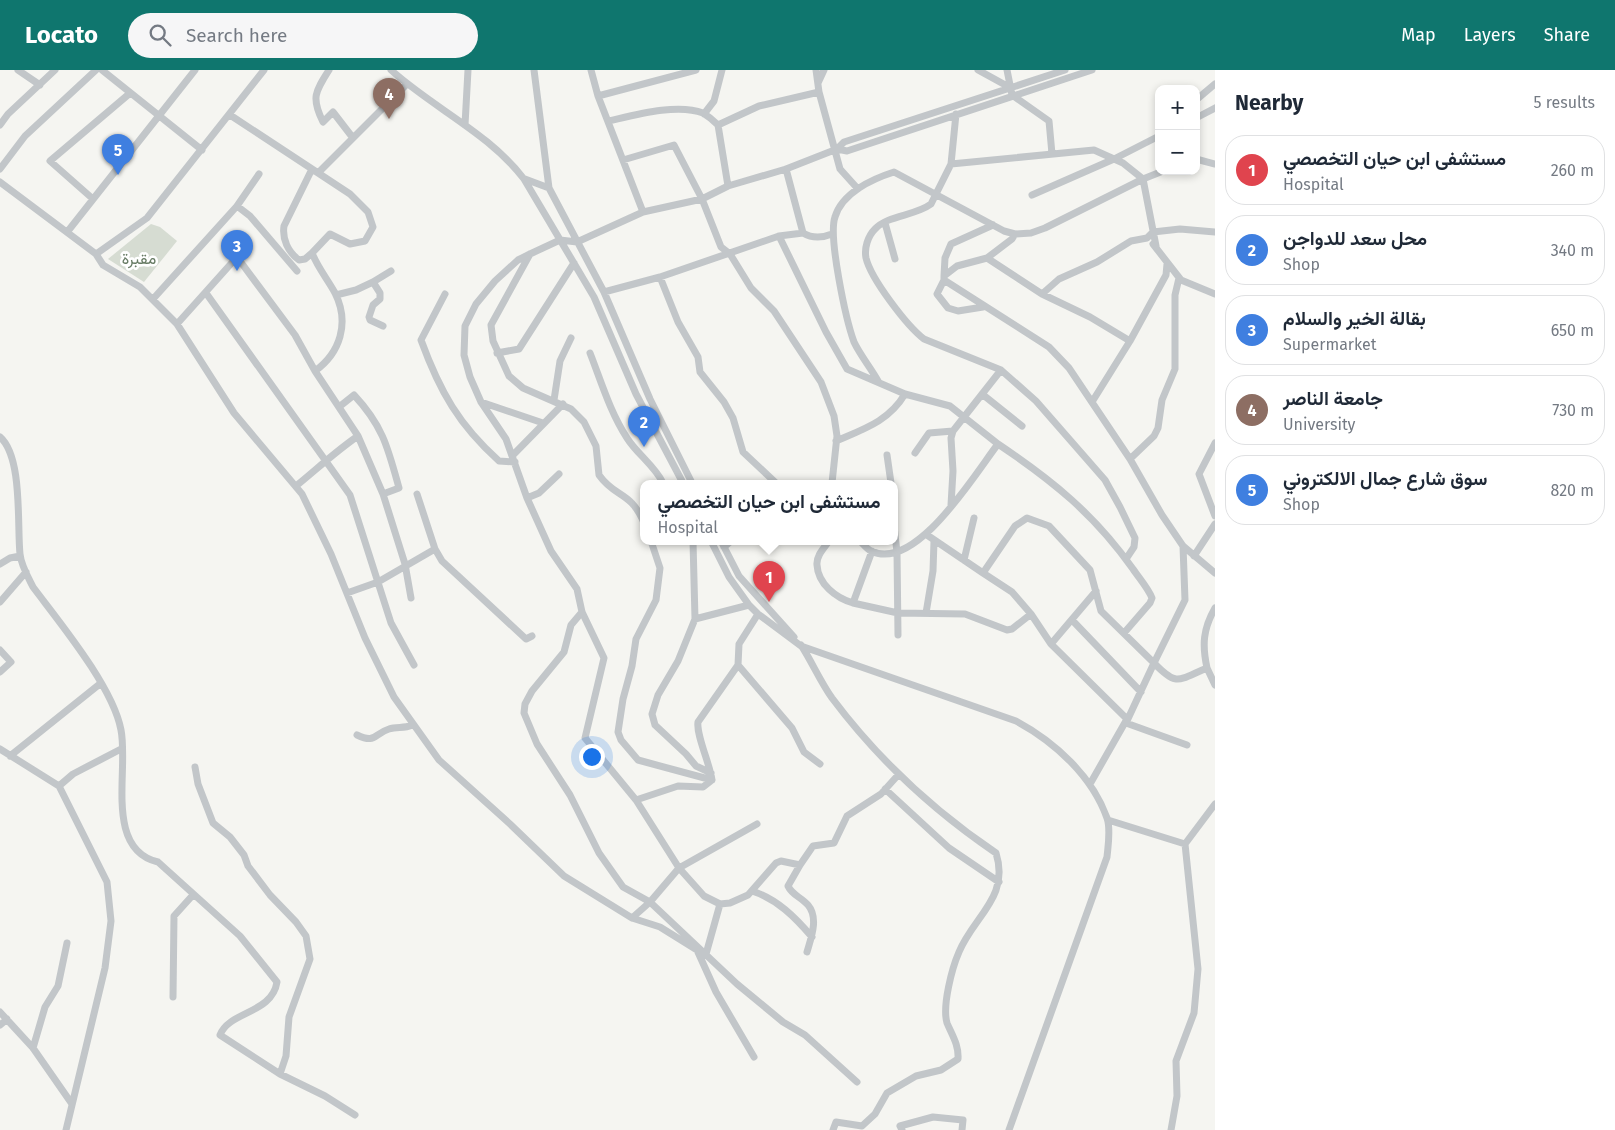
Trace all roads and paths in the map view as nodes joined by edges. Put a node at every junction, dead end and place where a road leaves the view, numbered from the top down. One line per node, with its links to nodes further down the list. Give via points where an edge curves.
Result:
1 (18, 70): 24 (street)
2 (55, 70): 24 (street)
3 (96, 70): 51 (street, via 25,136)
4 (102, 70): 27 (street)
5 (194, 70): 36 (street)
6 (264, 70): 34 (street)
7 (329, 70): 41 (street, via 315,94 315,106 322,122 333,112)
8 (390, 70): 22 (street)
9 (468, 70): 39 (street)
10 (534, 70): 60 (street)
11 (591, 70): 29 (street)
12 (696, 70): 29 (street)
13 (722, 70): 32 (street, via 714,101)
14 (816, 70): 21 (street)
15 (824, 70): 21 (street)
16 (978, 70): 25 (street)
17 (1007, 70): 25 (street)
18 (1064, 70): 25 (street)
19 (1092, 70): 20 (street)
20 (1078, 72): 28 (street)
21 (817, 83): 26 (street)
22 (406, 84): 39 (street); 41 (street)
23 (1215, 84): 30 (street)
24 (40, 85): 38 (street)
25 (1009, 87): 28 (street); 43 (street, via 844,142)
26 (818, 92): 40 (street, via 759,106); 43 (street)
27 (130, 94): 36 (street); 64 (street, via 50,161)
28 (1012, 95): 33 (street); 45 (street, via 1049,121)
29 (598, 96): 37 (street)
30 (1200, 97)
31 (1215, 108): 35 (street)
32 (704, 114): 37 (street, via 689,109 647,112); 40 (street)
33 (956, 114): 43 (street, via 847,151); 49 (street)
34 (230, 115): 44 (street); 53 (street)
35 (1200, 116)
36 (158, 117): 44 (street); 64 (street)
37 (608, 121): 46 (street)
38 (0, 125)
39 (465, 125): 56 (street, via 513,164)
40 (718, 125): 59 (street)
41 (353, 138): 53 (street)
42 (1155, 138): 47 (street)
43 (835, 149): 52 (street); 61 (street, via 842,174)
44 (202, 150): 82 (street, via 147,218)
45 (1052, 154): 47 (street, via 1094,150); 49 (street)
46 (623, 160): 65 (street, via 674,145); 67 (street)
47 (1114, 160): 57 (street); 63 (street)
48 (1200, 160): 50 (street)
49 (951, 164): 62 (street)
50 (1215, 164)
51 (0, 169)
52 (786, 169): 59 (street); 73 (street)
53 (315, 170): 81 (street, via 284,226 283,235 299,260); 81 (street, via 350,194 368,212 373,227 370,235 358,244 350,244 330,234)
54 (259, 174): 66 (street)
55 (1155, 174): 57 (street)
56 (524, 179): 60 (street); 78 (street)
57 (1143, 179): 71 (street); 75 (street, via 1045,228)
58 (0, 182): 70 (street)
59 (728, 186): 65 (street)
60 (548, 188): 79 (street)
61 (858, 189): 62 (street, via 894,172); 74 (street, via 844,201 835,217)
62 (937, 195): 68 (street, via 926,208); 69 (street)
63 (1032, 195)
64 (93, 199): 70 (street)
65 (702, 199): 67 (street); 84 (street, via 721,247)
66 (237, 206): 89 (street, via 250,216); 101 (street)
67 (643, 212): 79 (street)
68 (885, 223): 86 (street); 109 (street, via 872,232 866,257 870,268 911,328 924,339)
69 (994, 225): 75 (street); 92 (street, via 951,244 945,258)
70 (68, 232): 82 (street)
71 (1153, 232): 72 (street, via 1180,229); 77 (street); 80 (street)
72 (1215, 232)
73 (804, 233): 74 (street, via 818,238); 76 (street)
74 (832, 234): 111 (street, via 854,342)
75 (1015, 234): 85 (street)
76 (779, 236): 84 (street); 111 (street, via 847,369)
77 (1147, 238): 80 (street); 98 (street, via 1131,241 1097,262 1059,279)
78 (560, 240): 79 (street); 83 (street); 87 (street)
79 (578, 242): 95 (street)
80 (1156, 246): 88 (street)
81 (312, 253): 100 (street)
82 (96, 254): 101 (street, via 103,265 140,287)
83 (530, 254): 107 (street, via 491,325); 115 (street, via 518,260 495,281 476,304 465,326 464,355)
84 (730, 254): 91 (street); 125 (street, via 751,288 774,311 820,382 834,416)
85 (987, 258): 92 (street, via 957,266); 98 (street)
86 (895, 259)
87 (574, 263): 107 (street, via 519,349); 135 (street, via 594,296 636,394)
88 (1167, 264): 93 (street); 106 (street, via 1166,275)
89 (297, 271)
90 (391, 271): 94 (street)
91 (660, 277): 95 (street); 137 (street, via 678,322 698,357 700,372 733,418 743,452)
92 (944, 278): 102 (street); 102 (street, via 937,294 948,308 958,311)
93 (1179, 278): 99 (street); 131 (street, via 1175,295 1175,369 1162,400 1154,436)
94 (373, 282): 100 (street); 104 (street, via 380,299 369,317)
95 (604, 292): 136 (street, via 650,399)
96 (206, 293): 103 (street); 110 (street, via 237,257 295,335); 132 (street)
97 (445, 294): 130 (street, via 422,340 429,362 453,411 474,438 499,462)
98 (1042, 294): 106 (street)
99 (1215, 294)
100 (336, 295): 110 (street, via 342,311 338,343 328,362)
101 (153, 299): 103 (street)
102 (984, 307): 116 (street, via 1049,347 1069,368)
103 (177, 324): 140 (street, via 234,413)
104 (383, 326)
105 (570, 338): 114 (street, via 560,362)
106 (1130, 341): 116 (street)
107 (497, 353): 114 (street, via 509,376 523,388)
108 (590, 353): 134 (street, via 626,436)
109 (1001, 370): 113 (street); 164 (street, via 1036,401 1105,480 1135,538 1136,544)
110 (315, 372): 118 (street)
111 (878, 381): 112 (street)
112 (905, 394): 119 (street, via 950,406); 125 (street, via 897,408 878,422)
113 (982, 394): 119 (street); 121 (street)
114 (554, 400): 117 (street)
115 (481, 402): 120 (street); 130 (street, via 506,439)
116 (1092, 402): 131 (street)
117 (563, 404): 120 (street); 145 (street, via 584,422 596,446 598,475 628,497)
118 (339, 407): 123 (street); 141 (street, via 354,396 372,414 381,431 398,488)
119 (963, 417): 122 (street); 127 (street)
120 (543, 423): 130 (street)
121 (1022, 426)
122 (953, 431): 128 (street, via 929,433); 144 (street)
123 (358, 436): 132 (street, via 335,451); 141 (street)
124 (0, 437): 162 (street, via 9,452 18,492)
125 (836, 441): 138 (street)
126 (1215, 443): 146 (street, via 1199,474)
127 (998, 444): 144 (street); 164 (street, via 1074,500)
128 (915, 453)
129 (887, 455): 139 (street)
130 (514, 459): 143 (street)
131 (1130, 459): 158 (street)
132 (326, 462): 140 (street); 171 (street, via 350,495)
133 (559, 474): 143 (street, via 539,493)
134 (661, 480)
135 (680, 480)
136 (690, 480)
137 (773, 480)
138 (832, 480)
139 (891, 480)
140 (296, 486): 173 (street)
141 (383, 494): 167 (street)
142 (417, 494): 159 (street)
143 (527, 498): 179 (street, via 551,551 577,589)
144 (951, 506): 149 (street)
145 (640, 514)
146 (1215, 516)
147 (974, 518): 165 (street)
148 (1215, 524): 163 (street)
149 (927, 535): 150 (street); 161 (street)
150 (934, 541): 165 (street); 180 (street)
151 (652, 545): 210 (street, via 660,568 656,600 636,639 618,732 638,760)
152 (693, 545): 184 (street)
153 (713, 545): 177 (street, via 729,577)
154 (723, 545): 190 (street, via 739,576)
155 (826, 545): 176 (street, via 816,564 820,578 840,599)
156 (865, 545): 160 (street)
157 (896, 545): 161 (street)
158 (1183, 546): 163 (street); 192 (street, via 1185,600)
159 (435, 549): 167 (street); 188 (street, via 442,561 526,639)
160 (872, 551): 161 (street); 176 (street)
161 (897, 552): 181 (street)
162 (20, 556): 166 (street); 168 (street)
163 (1194, 556): 170 (street)
164 (1126, 559): 186 (street, via 1152,598)
165 (964, 560): 169 (street)
166 (0, 564)
167 (405, 564): 171 (street); 174 (street)
168 (26, 572): 175 (street); 197 (street)
169 (984, 573): 172 (street, via 1015,526 1028,518 1049,526 1090,570); 183 (street, via 1012,592)
170 (1215, 573)
171 (378, 582): 173 (street); 193 (street, via 391,623)
172 (1096, 591): 185 (street); 186 (street, via 1101,611)
173 (347, 592): 201 (street, via 365,638)
174 (411, 598)
175 (0, 602)
176 (853, 603): 181 (street)
177 (749, 605): 182 (street); 184 (street)
178 (1215, 608): 195 (street, via 1203,636)
179 (582, 612): 214 (street, via 604,658 585,738); 224 (street, via 571,625 564,652 532,691 524,713 537,744 570,795 599,853 622,886)
180 (926, 612): 181 (street); 183 (street, via 965,614 1007,630)
181 (898, 613): 187 (street)
182 (758, 614): 190 (street); 194 (street, via 739,644)
183 (1030, 614): 189 (street)
184 (695, 619): 210 (street, via 652,714 655,725 696,766)
185 (1072, 620): 189 (street); 199 (street)
186 (1124, 633): 192 (street)
187 (898, 635)
188 (532, 636)
189 (1051, 644): 200 (street, via 1125,717)
190 (801, 646): 209 (street, via 832,696); 211 (street, via 1000,714 1038,733)
191 (0, 650): 196 (street, via 11,662)
192 (1154, 663): 195 (street, via 1173,680); 199 (street)
193 (414, 665)
194 (738, 665): 207 (street, via 792,728 804,752); 210 (street, via 698,722)
195 (1207, 668): 198 (street)
196 (0, 672)
197 (101, 683): 205 (street, via 117,715 122,731); 206 (street)
198 (1215, 685)
199 (1141, 692): 200 (street)
200 (1126, 723): 203 (street); 211 (street)
201 (412, 725): 202 (street, via 386,730 374,739); 226 (street, via 439,760 564,876)
202 (356, 735)
203 (1187, 744)
204 (0, 749): 206 (street)
205 (122, 749): 212 (street, via 73,774); 223 (street, via 124,827 133,849 146,859 158,862)
206 (10, 756): 212 (street)
207 (820, 764)
208 (195, 767): 237 (street, via 213,822 230,837 270,895 306,936 310,959 289,1017 286,1056)
209 (900, 774): 213 (street); 221 (street, via 996,853 1000,867)
210 (711, 776): 214 (street, via 702,787 678,786)
211 (1090, 784): 216 (street)
212 (59, 786): 239 (street, via 107,882 111,921 105,968)
213 (886, 789): 219 (street, via 847,816 834,842 813,846); 221 (street, via 949,848)
214 (636, 800): 220 (street)
215 (1215, 804): 218 (street)
216 (1108, 820): 218 (street); 245 (street, via 1107,857)
217 (757, 824): 220 (street)
218 (1185, 844): 246 (street, via 1198,969 1194,1013 1176,1062 1177,1096)
219 (800, 865): 222 (street, via 776,863); 227 (street, via 788,886 791,893 808,906 814,932)
220 (680, 868): 224 (street); 225 (street, via 704,896)
221 (998, 882): 242 (street, via 989,907 959,952 948,992 945,1011 959,1049 958,1058 941,1070 916,1076 887,1093 875,1114 862,1126 836,1122)
222 (752, 890): 225 (street, via 730,903); 227 (street, via 792,915)
223 (192, 896): 231 (street, via 174,916); 237 (street, via 240,936 277,982 270,1000 227,1026 220,1035)
224 (650, 902): 226 (street); 230 (street)
225 (720, 904): 230 (street)
226 (632, 918): 236 (street, via 660,927 697,950 716,992)
227 (812, 937): 229 (street)
228 (67, 943): 235 (street, via 58,986 45,1007)
229 (807, 952)
230 (706, 954): 238 (street, via 737,984 804,1035)
231 (173, 998)
232 (0, 1012): 233 (street)
233 (7, 1019): 234 (street); 235 (street)
234 (0, 1026)
235 (33, 1048): 239 (street)
236 (754, 1057)
237 (280, 1074): 240 (street)
238 (857, 1082)
239 (72, 1104): 241 (street)
240 (356, 1115)
241 (66, 1130)
242 (833, 1130)
243 (902, 1130): 244 (street, via 900,1126 933,1117 963,1120)
244 (962, 1130)
245 (1009, 1130)
246 (1171, 1130)

